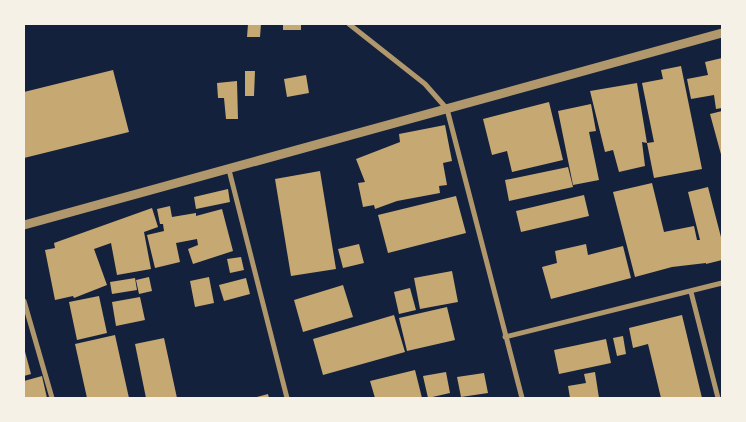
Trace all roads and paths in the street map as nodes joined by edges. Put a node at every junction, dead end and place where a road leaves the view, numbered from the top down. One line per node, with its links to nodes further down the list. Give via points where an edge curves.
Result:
1 (349, 24): 3 (street, via 425,84)
2 (722, 33): 3 (street)
3 (448, 109): 4 (street); 9 (street)
4 (229, 170): 5 (street); 11 (street)
5 (24, 225)
6 (722, 283): 7 (street)
7 (691, 292): 9 (street); 13 (street)
8 (24, 301): 10 (street)
9 (505, 337): 12 (street)
10 (52, 398)
11 (287, 398)
12 (522, 398)
13 (718, 398)

